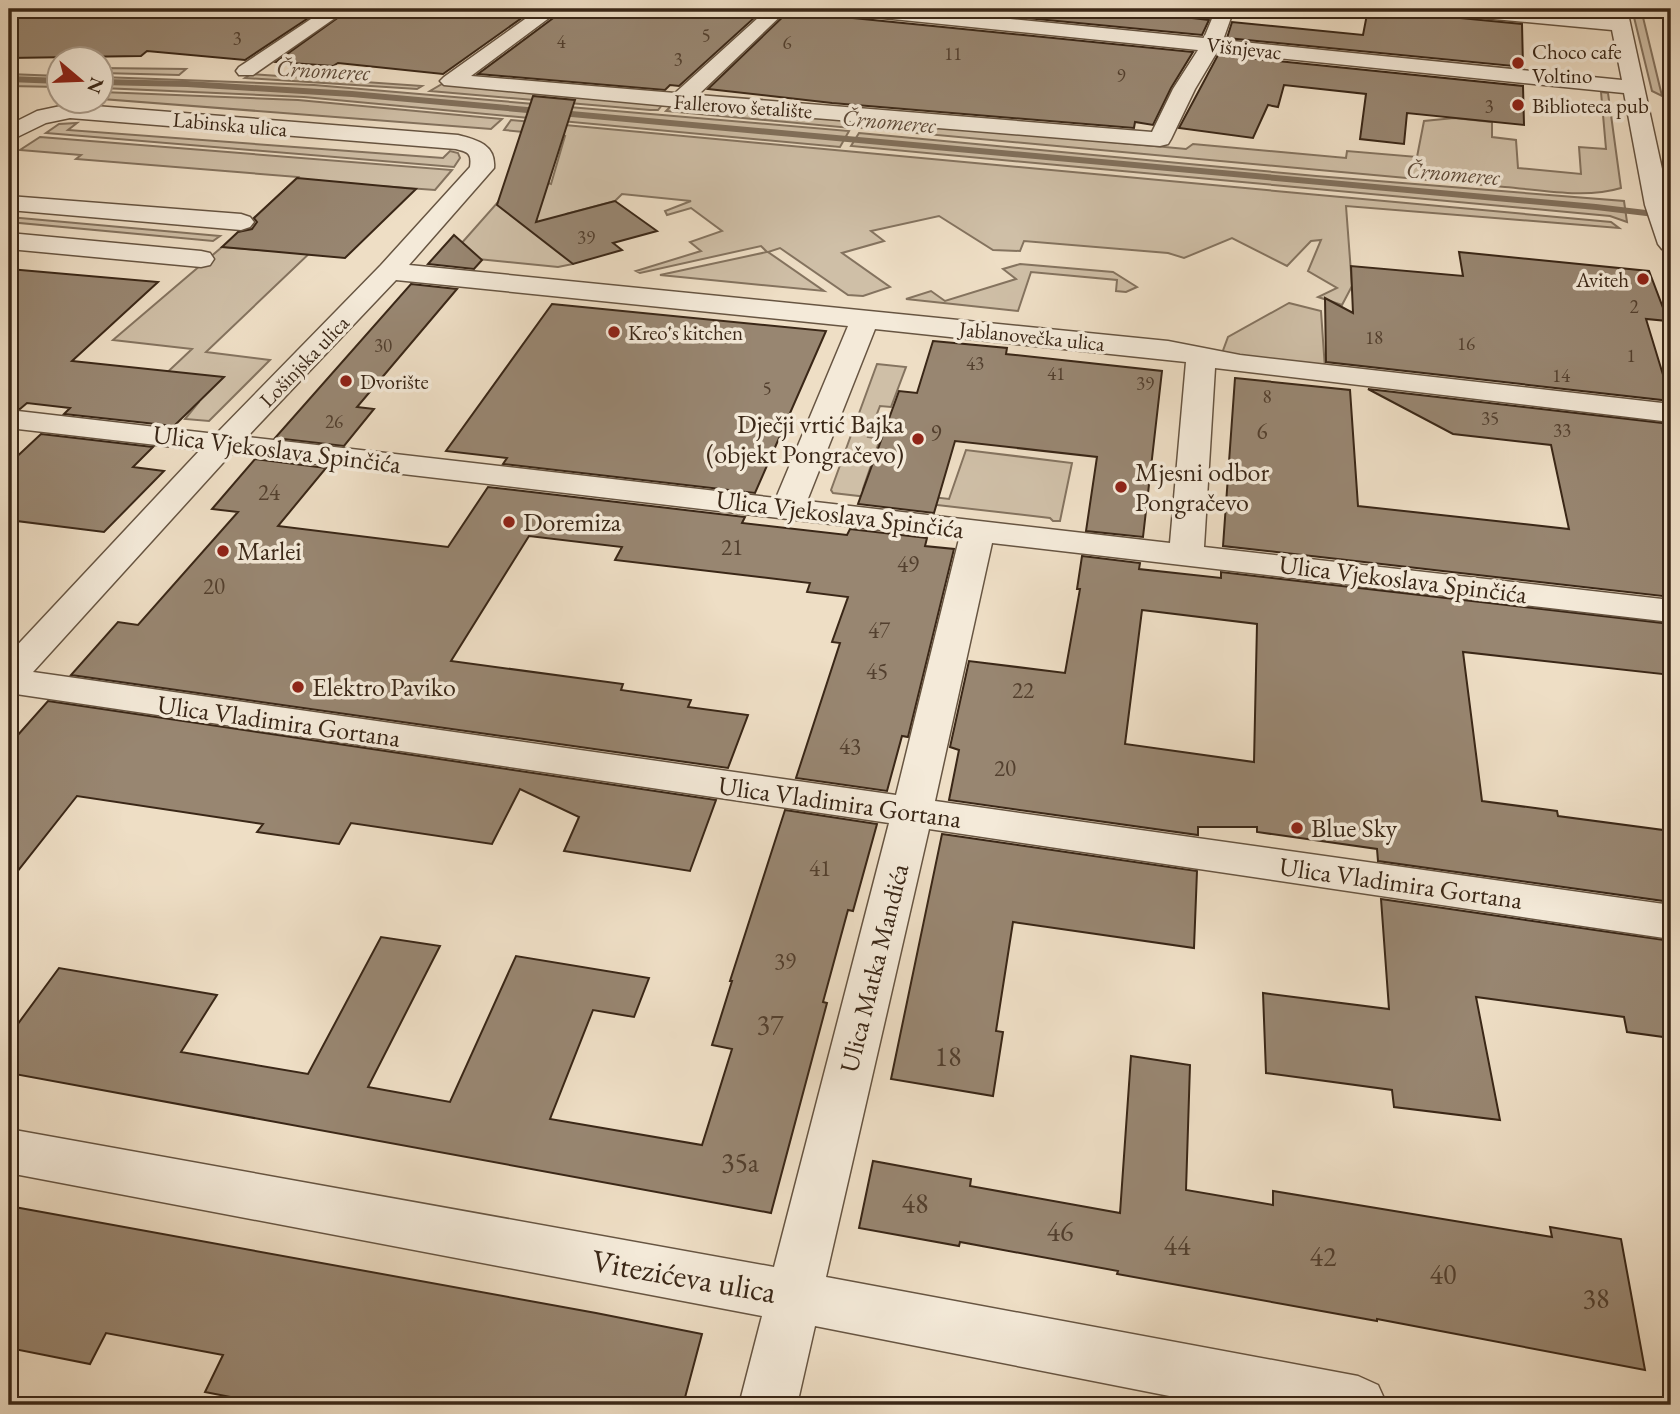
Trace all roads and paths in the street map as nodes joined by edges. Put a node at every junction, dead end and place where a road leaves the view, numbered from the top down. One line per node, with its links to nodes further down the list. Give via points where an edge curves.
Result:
1 (338, 9): 9 (street)
2 (551, 9): 11 (street, Fallerovo šetalište, via 451,81)
3 (779, 9): 11 (street)
4 (853, 9): 8 (street, Višnjevac)
5 (1225, 9): 8 (street)
6 (1450, 9): 7 (street, via 1570,20)
7 (1620, 17): 10 (street)
8 (1211, 45): 10 (street, Višnjevac); 11 (street, Fallerovo šetalište, via 1160,139)
9 (246, 71)
10 (1634, 88): 16 (street)
11 (679, 102)
12 (9, 134): 13 (street, Labinska ulica, via 36,117 71,111)
13 (458, 142): 19 (street, Lošinjska ulica, via 477,148 484,157 482,168)
14 (9, 203): 15 (street)
15 (241, 222)
16 (1664, 225)
17 (9, 241): 18 (street)
18 (201, 259)
19 (390, 271): 20 (street, Jablanovečka ulica); 24 (street, Lošinjska ulica)
20 (864, 320): 21 (street, Jablanovečka ulica); 25 (street)
21 (1201, 356): 22 (street, Jablanovečka ulica); 27 (street)
22 (1671, 413)
23 (9, 419): 24 (street, Ulica Vjekoslava Spinčića)
24 (226, 442): 25 (street, Ulica Vjekoslava Spinčića); 29 (street, Lošinjska ulica)
25 (788, 508): 26 (street, Ulica Vjekoslava Spinčića)
26 (978, 531): 27 (street, Ulica Vjekoslava Spinčića); 31 (street, Ulica Matka Mandića)
27 (1186, 554): 28 (street, Ulica Vjekoslava Spinčića)
28 (1671, 611)
29 (9, 676)
30 (9, 681): 31 (street, Ulica Vladimira Gortana)
31 (912, 813): 32 (street, Ulica Vladimira Gortana); 34 (street, Ulica Matka Mandića)
32 (1671, 922)
33 (9, 1151): 34 (street, Vitezićeva ulica)
34 (794, 1297): 35 (street, Ulica Matka Mandića); 36 (street, Vitezićeva ulica)
35 (768, 1405)
36 (1358, 1405)

